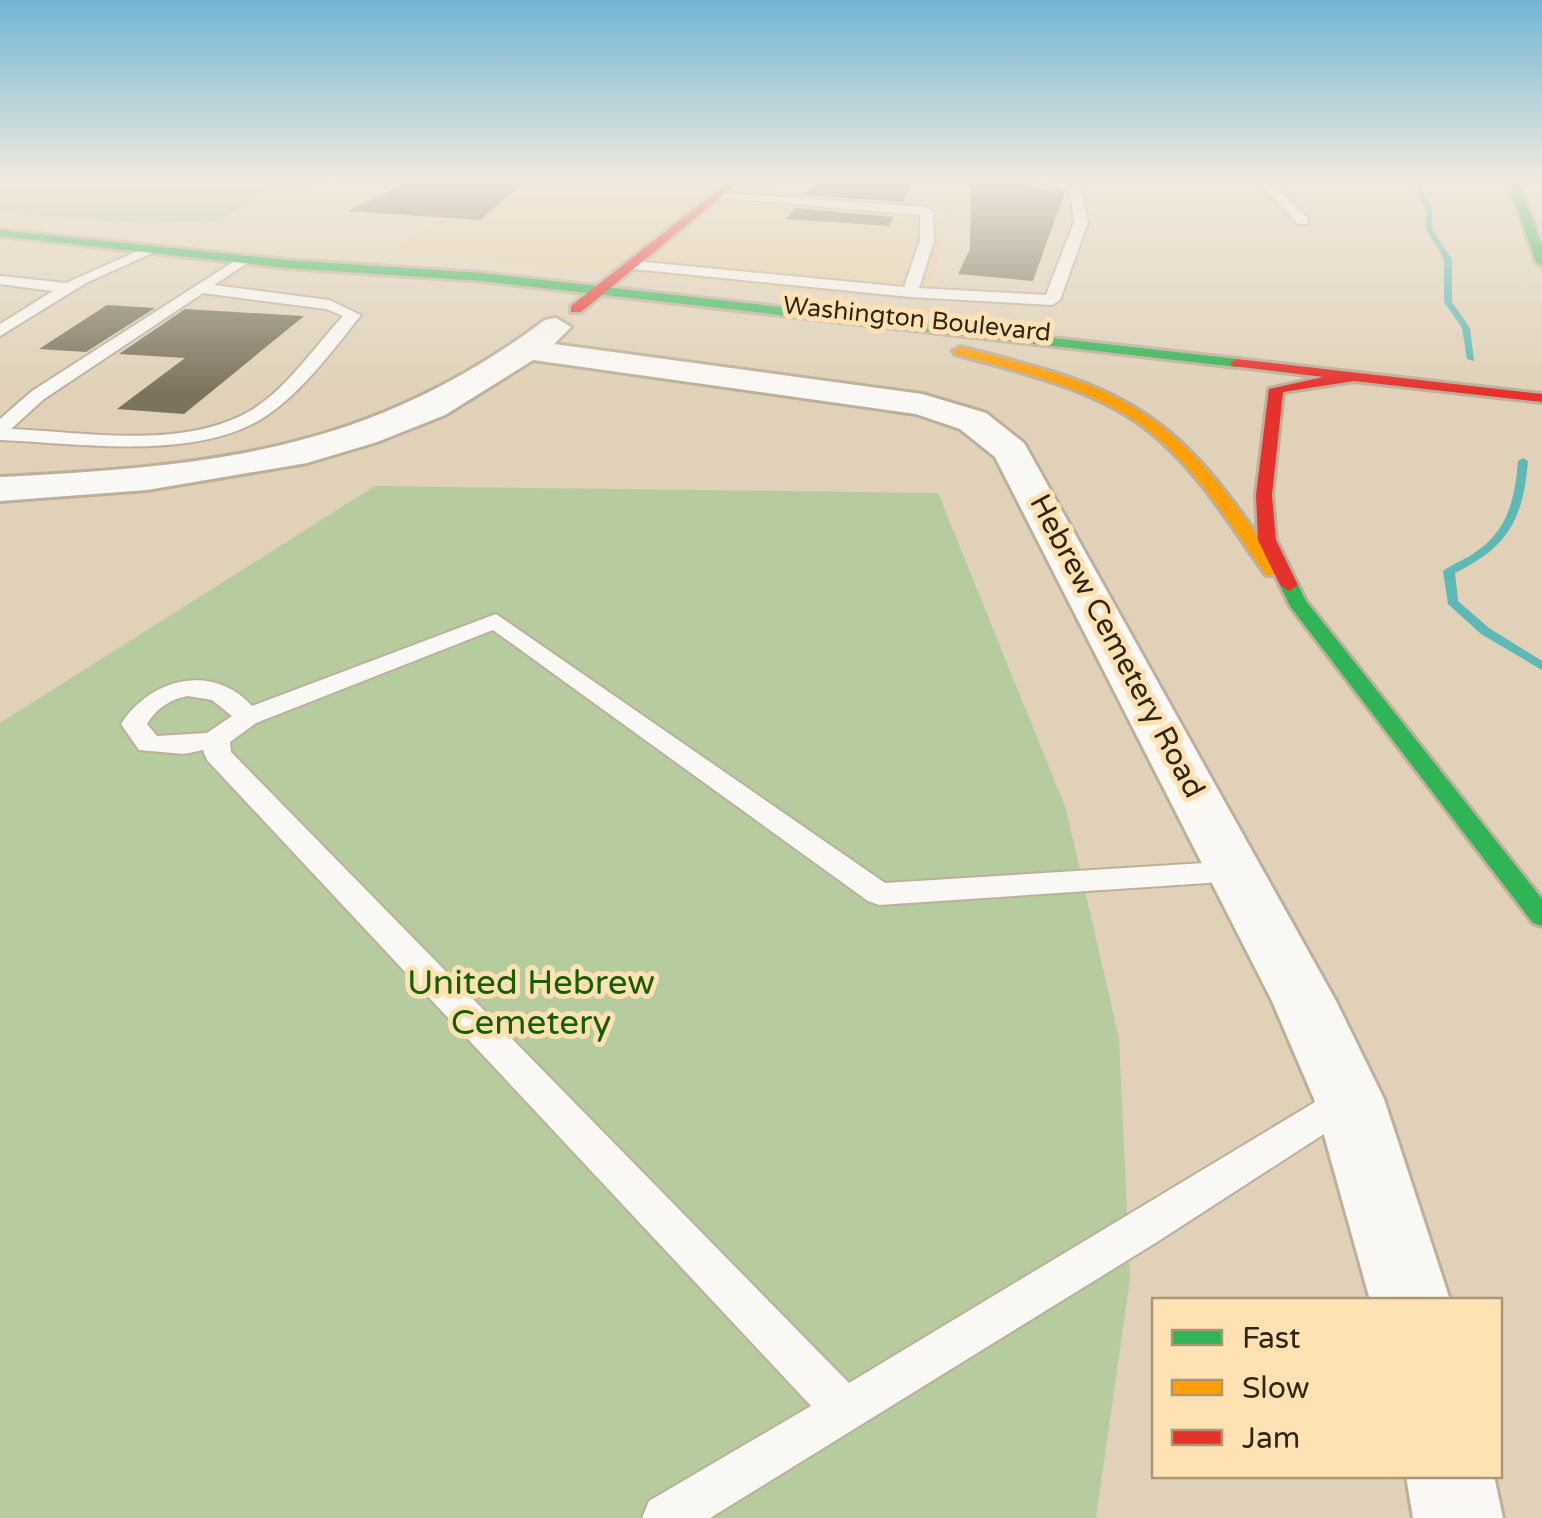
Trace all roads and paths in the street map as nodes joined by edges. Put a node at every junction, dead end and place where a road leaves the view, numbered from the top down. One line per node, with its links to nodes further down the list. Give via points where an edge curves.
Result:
1 (152, 250): 9 (lane)
2 (162, 250): 6 (main road, Washington Boulevard)
3 (652, 250): 7 (main road)
4 (924, 250): 11 (lane)
5 (1071, 250): 11 (lane, via 1052,300)
6 (244, 259): 10 (lane); 12 (main road, Washington Boulevard, via 388,284)
7 (634, 264): 11 (lane); 12 (main road)
8 (0, 280): 9 (lane)
9 (68, 288): 13 (lane)
10 (200, 288): 21 (lane, via 38,395); 21 (lane, via 329,305 353,315 257,414 218,430 108,438)
11 (910, 292)
12 (588, 300): 14 (street); 15 (main road, Washington Boulevard); 16 (main road, Washington Boulevard)
13 (0, 331)
14 (530, 350): 22 (street, via 438,406 272,460 156,479); 26 (street, Hebrew Cemetery Road, via 922,404 993,434 1024,474)
15 (960, 351): 17 (main road, Washington Boulevard); 23 (main road, via 1064,381 1140,417 1173,444)
16 (1356, 376): 17 (main road); 19 (main road, Washington Boulevard)
17 (1276, 390): 19 (main road, Washington Boulevard); 23 (main road, via 1264,495 1267,540)
18 (1542, 398): 19 (main road, Washington Boulevard)
19 (1461, 399): 20 (main road, Washington Boulevard)
20 (1542, 419)
21 (0, 432)
22 (1, 489)
23 (1298, 602): 27 (main road)
24 (248, 718): 25 (lane); 25 (lane, via 237,701 207,688 151,702 134,724 149,744); 26 (lane, via 496,621 879,894)
25 (216, 739): 30 (lane, via 218,754)
26 (1237, 871): 28 (street, Hebrew Cemetery Road)
27 (1542, 917)
28 (1349, 1099): 29 (street, Hebrew Cemetery Road); 30 (lane)
29 (1409, 1298)
30 (846, 1411): 32 (lane)
31 (1450, 1478): 33 (street)
32 (666, 1518)
33 (1458, 1518)

